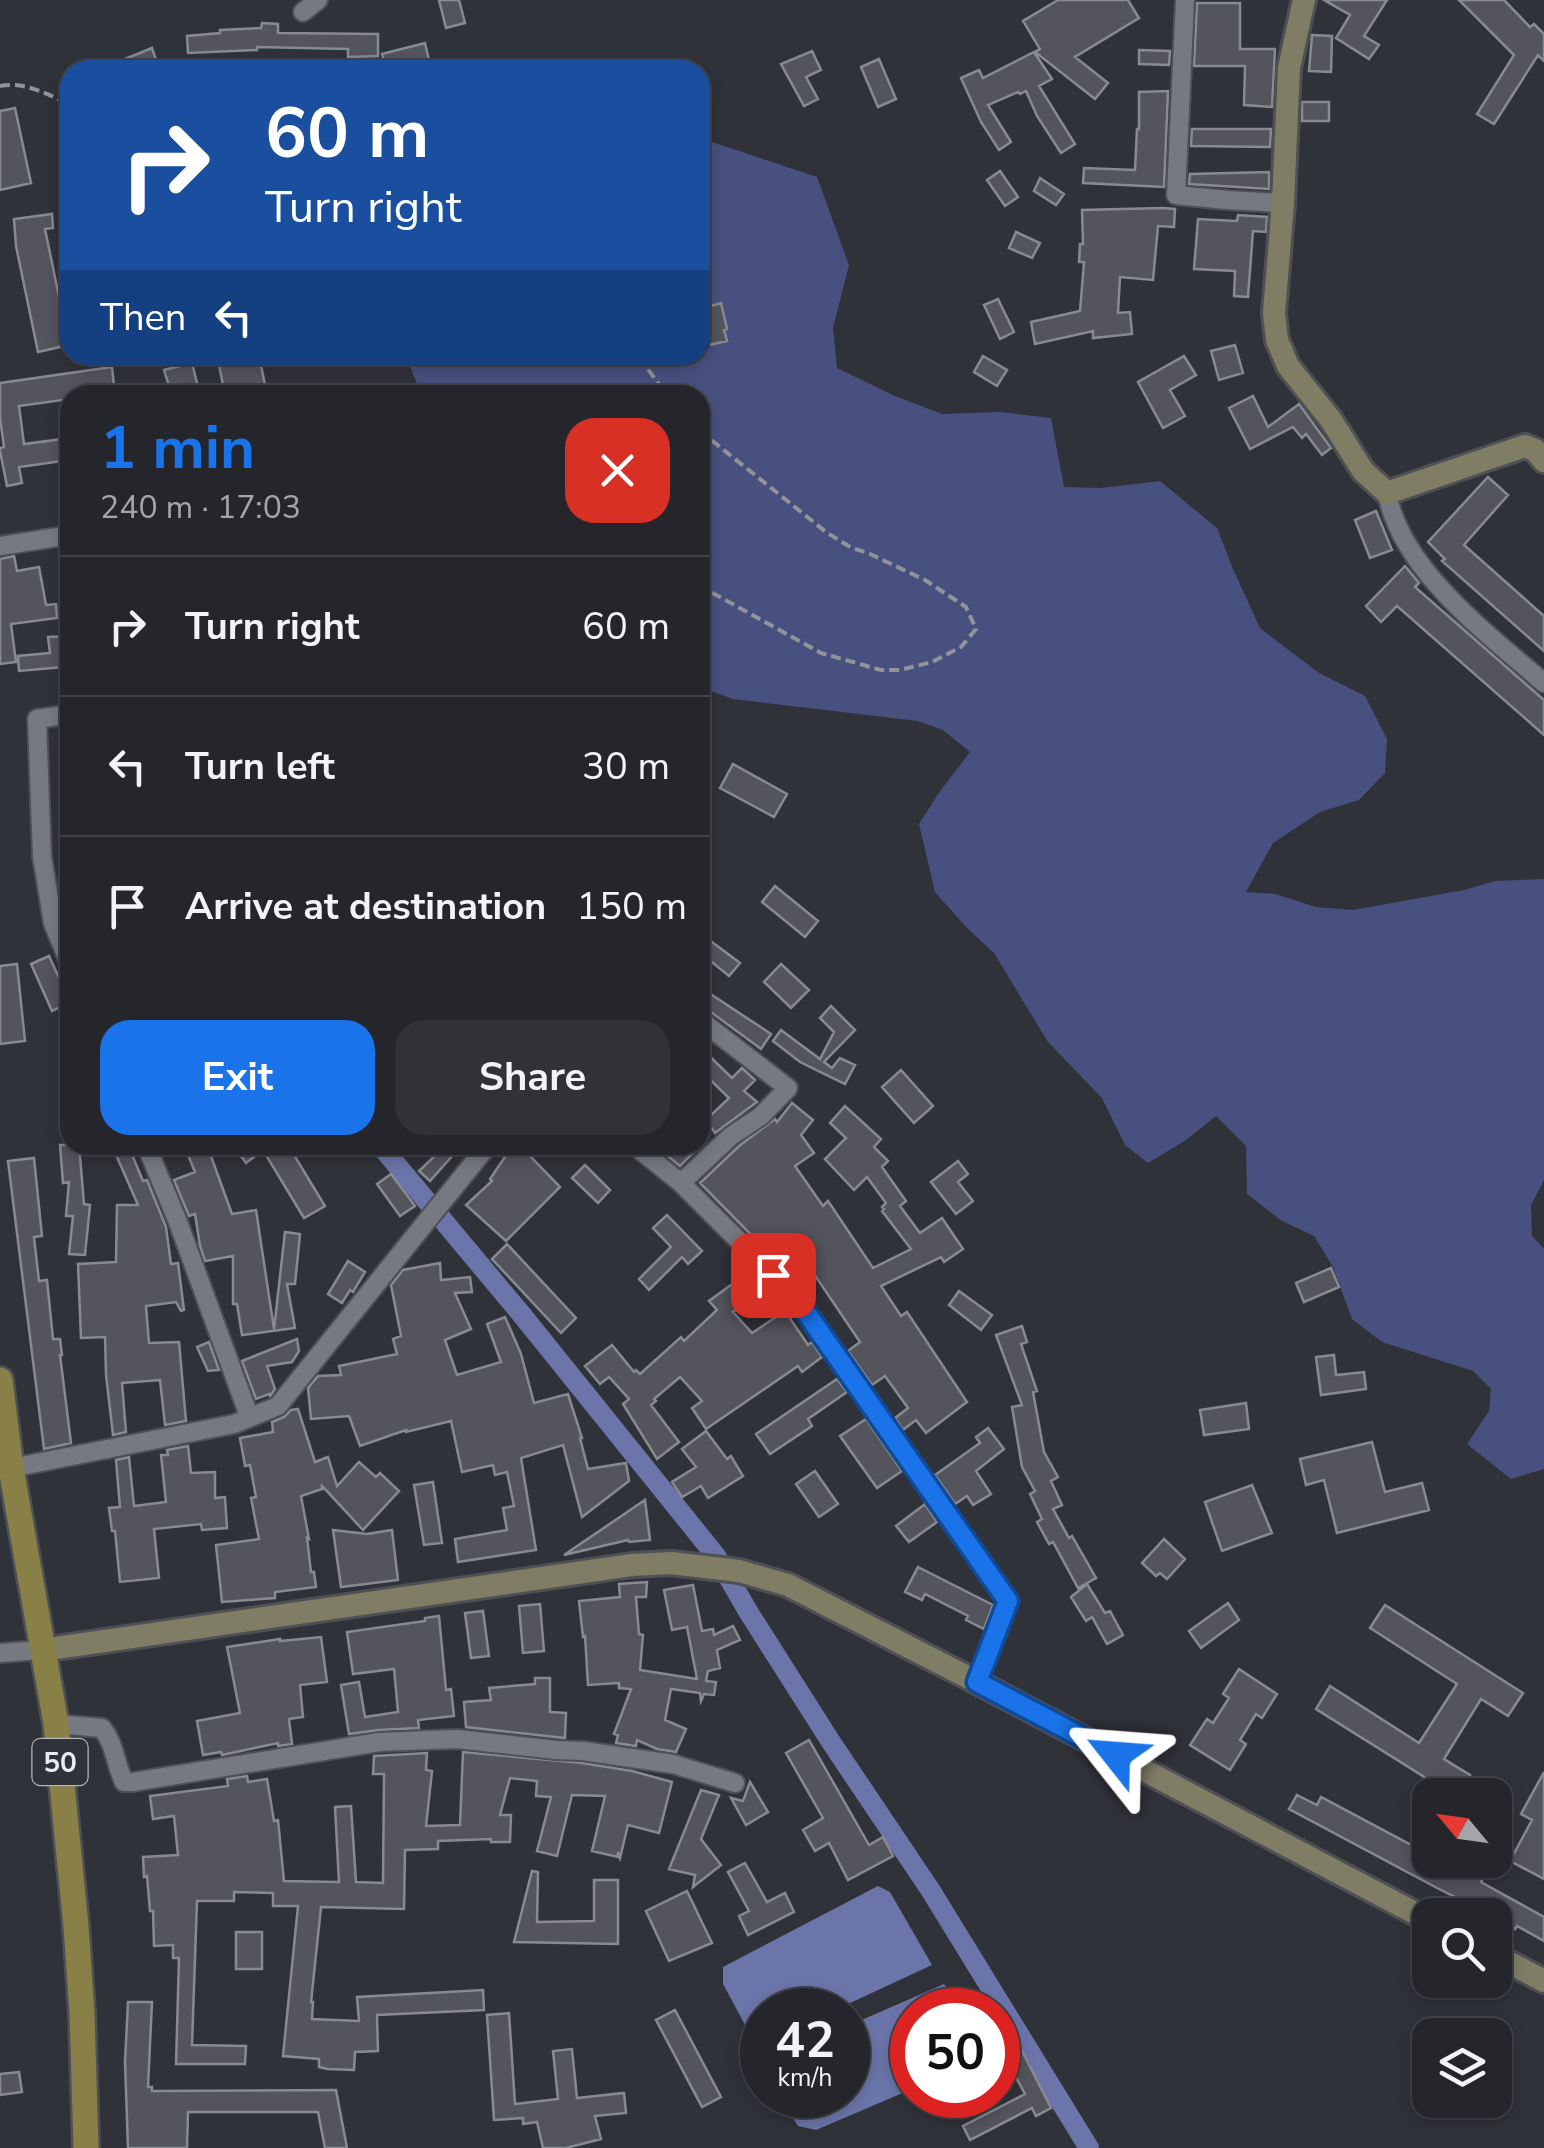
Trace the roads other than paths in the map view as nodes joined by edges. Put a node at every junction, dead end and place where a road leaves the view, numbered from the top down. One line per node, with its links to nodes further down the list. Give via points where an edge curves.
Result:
1 (1185, 0): 3 (street, via 1176,195)
2 (1304, 0): 3 (main road, via 1289,68)
3 (1283, 202): 5 (main road, via 1277,340 1288,366)
4 (1544, 461): 5 (main road, via 1525,446)
5 (1386, 493): 8 (street, via 1413,554 1442,590)
6 (60, 537): 7 (street)
7 (0, 546)
8 (1544, 683)
9 (60, 716): 10 (street, via 37,719 42,856)
10 (60, 940)
11 (710, 1028): 15 (street, via 788,1088)
12 (150, 1155): 17 (street)
13 (480, 1155): 17 (street, via 278,1406)
14 (646, 1155): 15 (street)
15 (681, 1183): 21 (street, via 796,1298 1008,1601)
16 (0, 1380): 18 (main road, 50)
17 (249, 1416): 18 (street)
18 (12, 1468): 19 (main road, 50)
19 (42, 1650): 20 (street); 21 (main road, via 670,1564 788,1585); 22 (main road, 50)
20 (0, 1653)
21 (977, 1682): 24 (main road)
22 (56, 1724): 23 (street, via 102,1728 124,1782 379,1742 457,1740 673,1764); 27 (main road, 50, via 76,1926)
23 (735, 1782)
24 (1412, 1912)
25 (1512, 1964): 26 (main road)
26 (1544, 1981)
27 (86, 2148)

